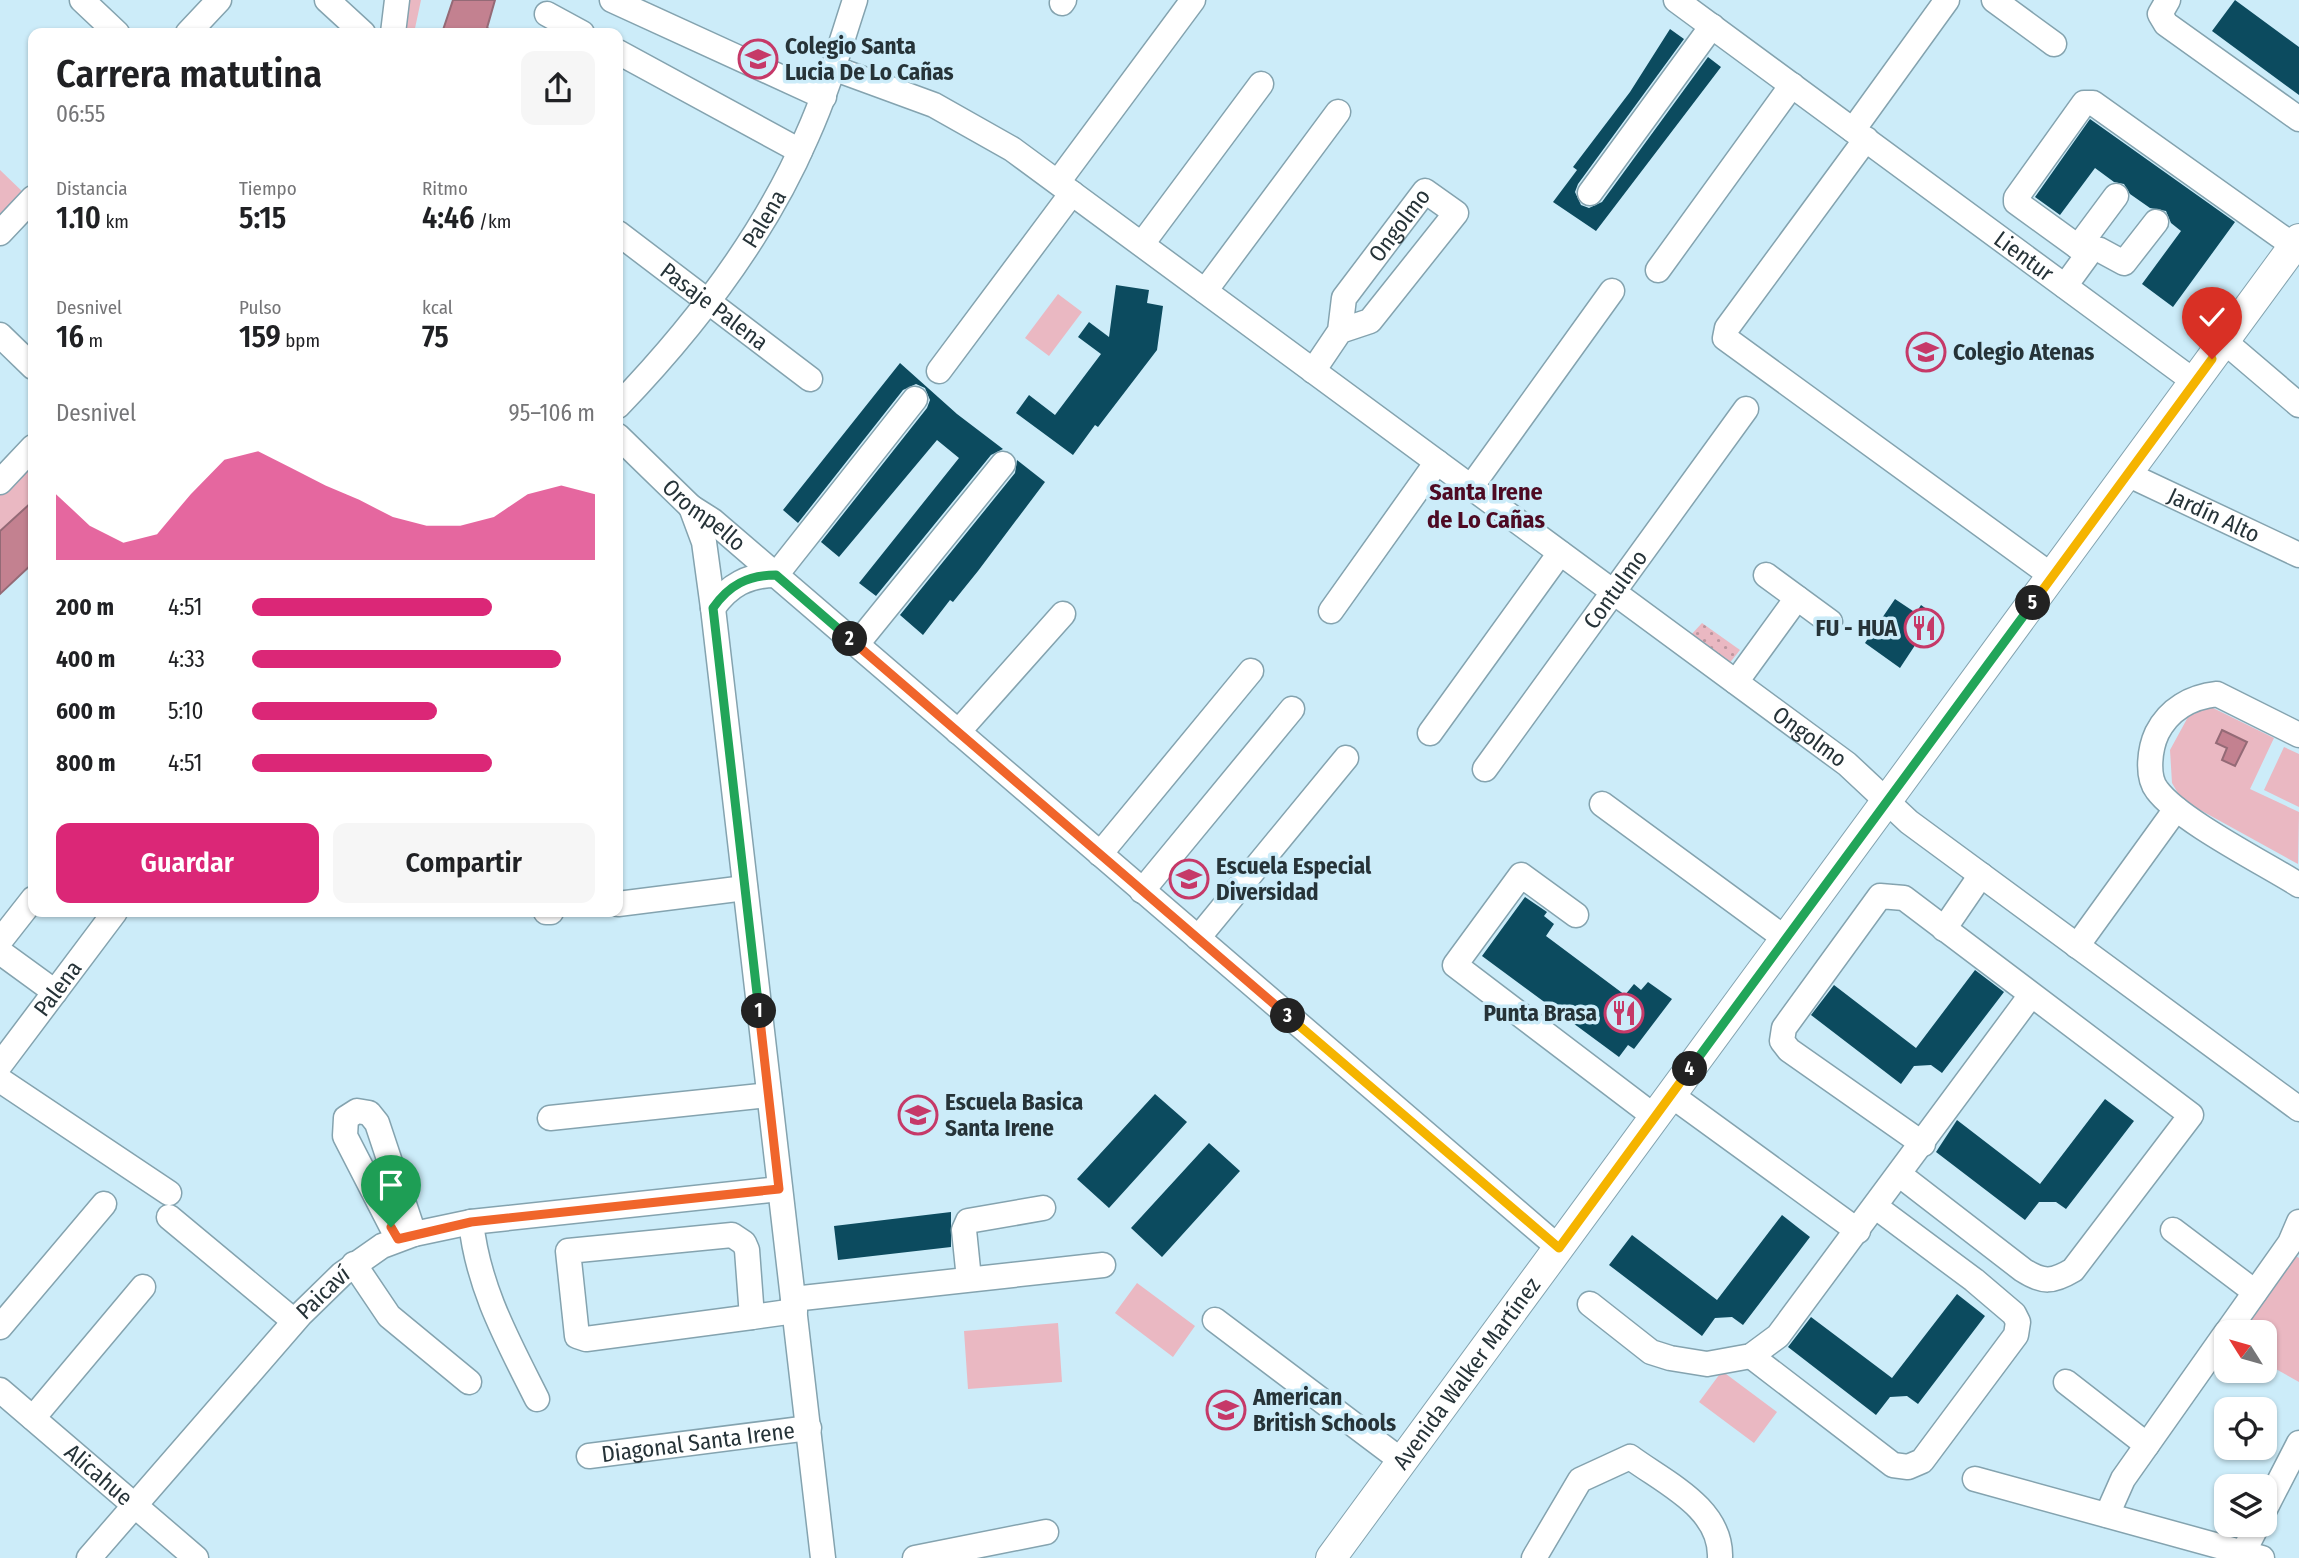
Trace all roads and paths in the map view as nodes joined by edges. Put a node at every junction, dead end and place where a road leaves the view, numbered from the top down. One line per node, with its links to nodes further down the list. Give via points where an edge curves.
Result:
1 (82, 0): 14 (street)
2 (219, 0): 15 (street)
3 (327, 0): 16 (street)
4 (397, 0): 17 (street)
5 (612, 0): 24 (street)
6 (855, 0): 21 (street, Palena)
7 (1193, 0): 29 (street)
8 (1676, 0): 13 (street, Lientur)
9 (1947, 0): 27 (street)
10 (1994, 0): 19 (street)
11 (2168, 0): 26 (street, via 2160,14 2166,24)
12 (547, 14): 18 (street)
13 (1712, 26): 23 (street, Lientur); 30 (street)
14 (112, 28)
15 (193, 28)
16 (358, 28)
17 (394, 28)
18 (573, 28)
19 (2054, 44)
20 (623, 55): 28 (street)
21 (833, 68): 24 (street, Palena); 29 (street, Ongolmo, via 966,121)
22 (1261, 84): 36 (street)
23 (1792, 85): 27 (street, Lientur); 39 (street)
24 (824, 97): 28 (street, Palena)
25 (1338, 111): 41 (street)
26 (2299, 119)
27 (1859, 135): 40 (street, Lientur); 68 (street, via 1727,328 1725,338)
28 (800, 150): 43 (street, Palena, via 765,217)
29 (1065, 188): 36 (street, Ongolmo); 48 (street)
30 (1590, 193)
31 (2116, 196): 37 (street)
32 (28, 203): 34 (street)
33 (2156, 222): 37 (street, via 2124,263)
34 (0, 233)
35 (623, 237): 43 (street, Pasaje Palena)
36 (1142, 244): 41 (street, Ongolmo)
37 (2085, 248): 38 (street, via 2016,198 2088,102); 40 (street)
38 (2295, 251): 46 (main road, Avenida Walker Martínez)
39 (1658, 270)
40 (2065, 286): 51 (street, Lientur)
41 (1205, 291): 49 (street, Ongolmo)
42 (1612, 291): 62 (street)
43 (708, 299): 50 (street, Pasaje Palena); 53 (street, Palena)
44 (1340, 331): 44 (street, Ongolmo, via 1370,321 1456,213 1425,191 1344,298); 49 (street, Ongolmo)
45 (0, 335): 47 (street)
46 (2224, 341): 51 (main road, Avenida Walker Martínez); 54 (street)
47 (28, 362)
48 (939, 371)
49 (1313, 371): 58 (street, Ongolmo)
50 (810, 379)
51 (2195, 382): 60 (main road, Avenida Walker Martínez)
52 (915, 399): 66 (street)
53 (623, 400)
54 (2299, 405)
55 (1746, 409): 69 (street, Contulmo)
56 (623, 441): 63 (street, Orompello)
57 (28, 452): 61 (street)
58 (1437, 462): 62 (street, Ongolmo); 72 (street)
59 (1003, 464): 75 (street)
60 (2127, 474): 65 (street, Jardín Alto); 68 (main road, Avenida Walker Martínez)
61 (0, 482)
62 (1471, 487): 64 (street, Ongolmo)
63 (691, 508): 66 (street, Orompello); 71 (street, Diagonal Santa Irene, via 704,542)
64 (1560, 553): 69 (street, Ongolmo); 80 (street)
65 (2299, 555)
66 (776, 575): 71 (street, via 737,584); 75 (street, Orompello)
67 (1766, 575): 70 (street)
68 (2052, 576): 84 (main road, Avenida Walker Martínez)
69 (1614, 592): 77 (street, Ongolmo); 83 (street, Contulmo)
70 (1797, 598): 74 (street); 77 (street)
71 (713, 608): 90 (street, Diagonal Santa Irene)
72 (1331, 611)
73 (1063, 614): 79 (street)
74 (1830, 622)
75 (857, 645): 79 (street, Orompello)
76 (1251, 671): 87 (street)
77 (1736, 682): 84 (street, Ongolmo, via 1854,770)
78 (1292, 709): 91 (street)
79 (958, 732): 87 (street, Orompello)
80 (1430, 733)
81 (2299, 735): 86 (street, via 2217,694 2182,705 2157,734 2150,761 2155,789)
82 (1346, 758): 97 (street)
83 (1485, 769)
84 (1887, 801): 88 (street, Ongolmo); 98 (main road, Avenida Walker Martínez)
85 (1602, 804): 98 (street)
86 (2176, 809): 89 (street); 100 (street)
87 (1100, 854): 91 (street, Orompello)
88 (1981, 875): 96 (street); 100 (street, Ongolmo)
89 (2299, 885)
90 (745, 888): 92 (street); 107 (street, Diagonal Santa Irene)
91 (1142, 891): 97 (street, Orompello)
92 (623, 903)
93 (28, 905): 99 (street)
94 (1576, 915): 108 (street, via 1521,875 1455,965)
95 (111, 917): 102 (street, Palena)
96 (1944, 929): 103 (street); 111 (street, via 1903,898 1880,895 1784,1028 1782,1041)
97 (1198, 938): 122 (street, Orompello)
98 (1786, 939): 108 (main road, Avenida Walker Martínez)
99 (0, 941)
100 (2077, 946): 109 (street, Ongolmo)
101 (0, 951): 102 (street)
102 (55, 992): 104 (street, Palena)
103 (2031, 995): 111 (street); 112 (street, via 2191,1115 2160,1158 2073,1270 2056,1280 2038,1280 2022,1270)
104 (9, 1034): 105 (street, Palena)
105 (0, 1065)
106 (0, 1080): 134 (street, via 169,1205)
107 (769, 1095): 110 (street); 113 (street, Diagonal Santa Irene)
108 (1663, 1106): 120 (street); 122 (main road, Avenida Walker Martínez)
109 (2299, 1109)
110 (550, 1118)
111 (1923, 1143): 112 (street)
112 (1900, 1175): 115 (street)
113 (779, 1189): 117 (street, Paicaví); 130 (street, Diagonal Santa Irene)
114 (104, 1204): 135 (street)
115 (1877, 1207): 120 (street); 137 (street, via 1974,1280 2018,1322 2016,1335 1922,1461 1908,1467 1893,1465)
116 (1043, 1208): 126 (street, via 968,1221 964,1230)
117 (565, 1213): 118 (street, Paicaví); 123 (street)
118 (471, 1222): 124 (street, Paicaví, via 406,1236); 141 (street, via 485,1293)
119 (2173, 1230): 128 (street)
120 (1858, 1231): 137 (street, via 1778,1336)
121 (2296, 1237): 128 (street)
122 (1559, 1248): 147 (main road, Avenida Walker Martínez)
123 (568, 1251): 131 (street, via 732,1235 747,1250); 131 (street, via 577,1336 586,1339)
124 (354, 1264): 134 (street, Paicaví); 138 (street, via 389,1316)
125 (1103, 1265): 126 (street)
126 (969, 1279): 130 (street)
127 (143, 1287): 142 (street)
128 (2255, 1292): 133 (street)
129 (1590, 1304): 137 (street, via 1651,1352 1707,1364)
130 (794, 1305): 131 (street); 143 (street, Diagonal Santa Irene)
131 (752, 1317)
132 (1215, 1320): 147 (street)
133 (2236, 1320)
134 (294, 1321): 150 (street, Paicaví)
135 (0, 1326)
136 (2214, 1351): 145 (street)
137 (1751, 1356)
138 (468, 1382)
139 (2066, 1382): 145 (street)
140 (0, 1390): 142 (street, Alicahue)
141 (537, 1399)
142 (33, 1418): 150 (street, Alicahue)
143 (809, 1428): 146 (street, Diagonal Santa Irene); 157 (street, Diagonal Santa Irene)
144 (2299, 1443): 149 (street)
145 (2147, 1445): 151 (street, via 2123,1479)
146 (589, 1456)
147 (1402, 1461): 159 (main road, Avenida Walker Martínez)
148 (1975, 1479): 151 (street)
149 (2277, 1486)
150 (135, 1505): 155 (street, Paicaví); 156 (street, Alicahue)
151 (2107, 1514): 154 (street)
152 (1046, 1532): 158 (street)
153 (2256, 1537): 154 (street)
154 (2253, 1555)
155 (89, 1558)
156 (196, 1558)
157 (822, 1558)
158 (915, 1558)
159 (1331, 1558)
160 (1534, 1558): 161 (street, via 1580,1480 1630,1457 1705,1512 1718,1535)
161 (1720, 1558)

